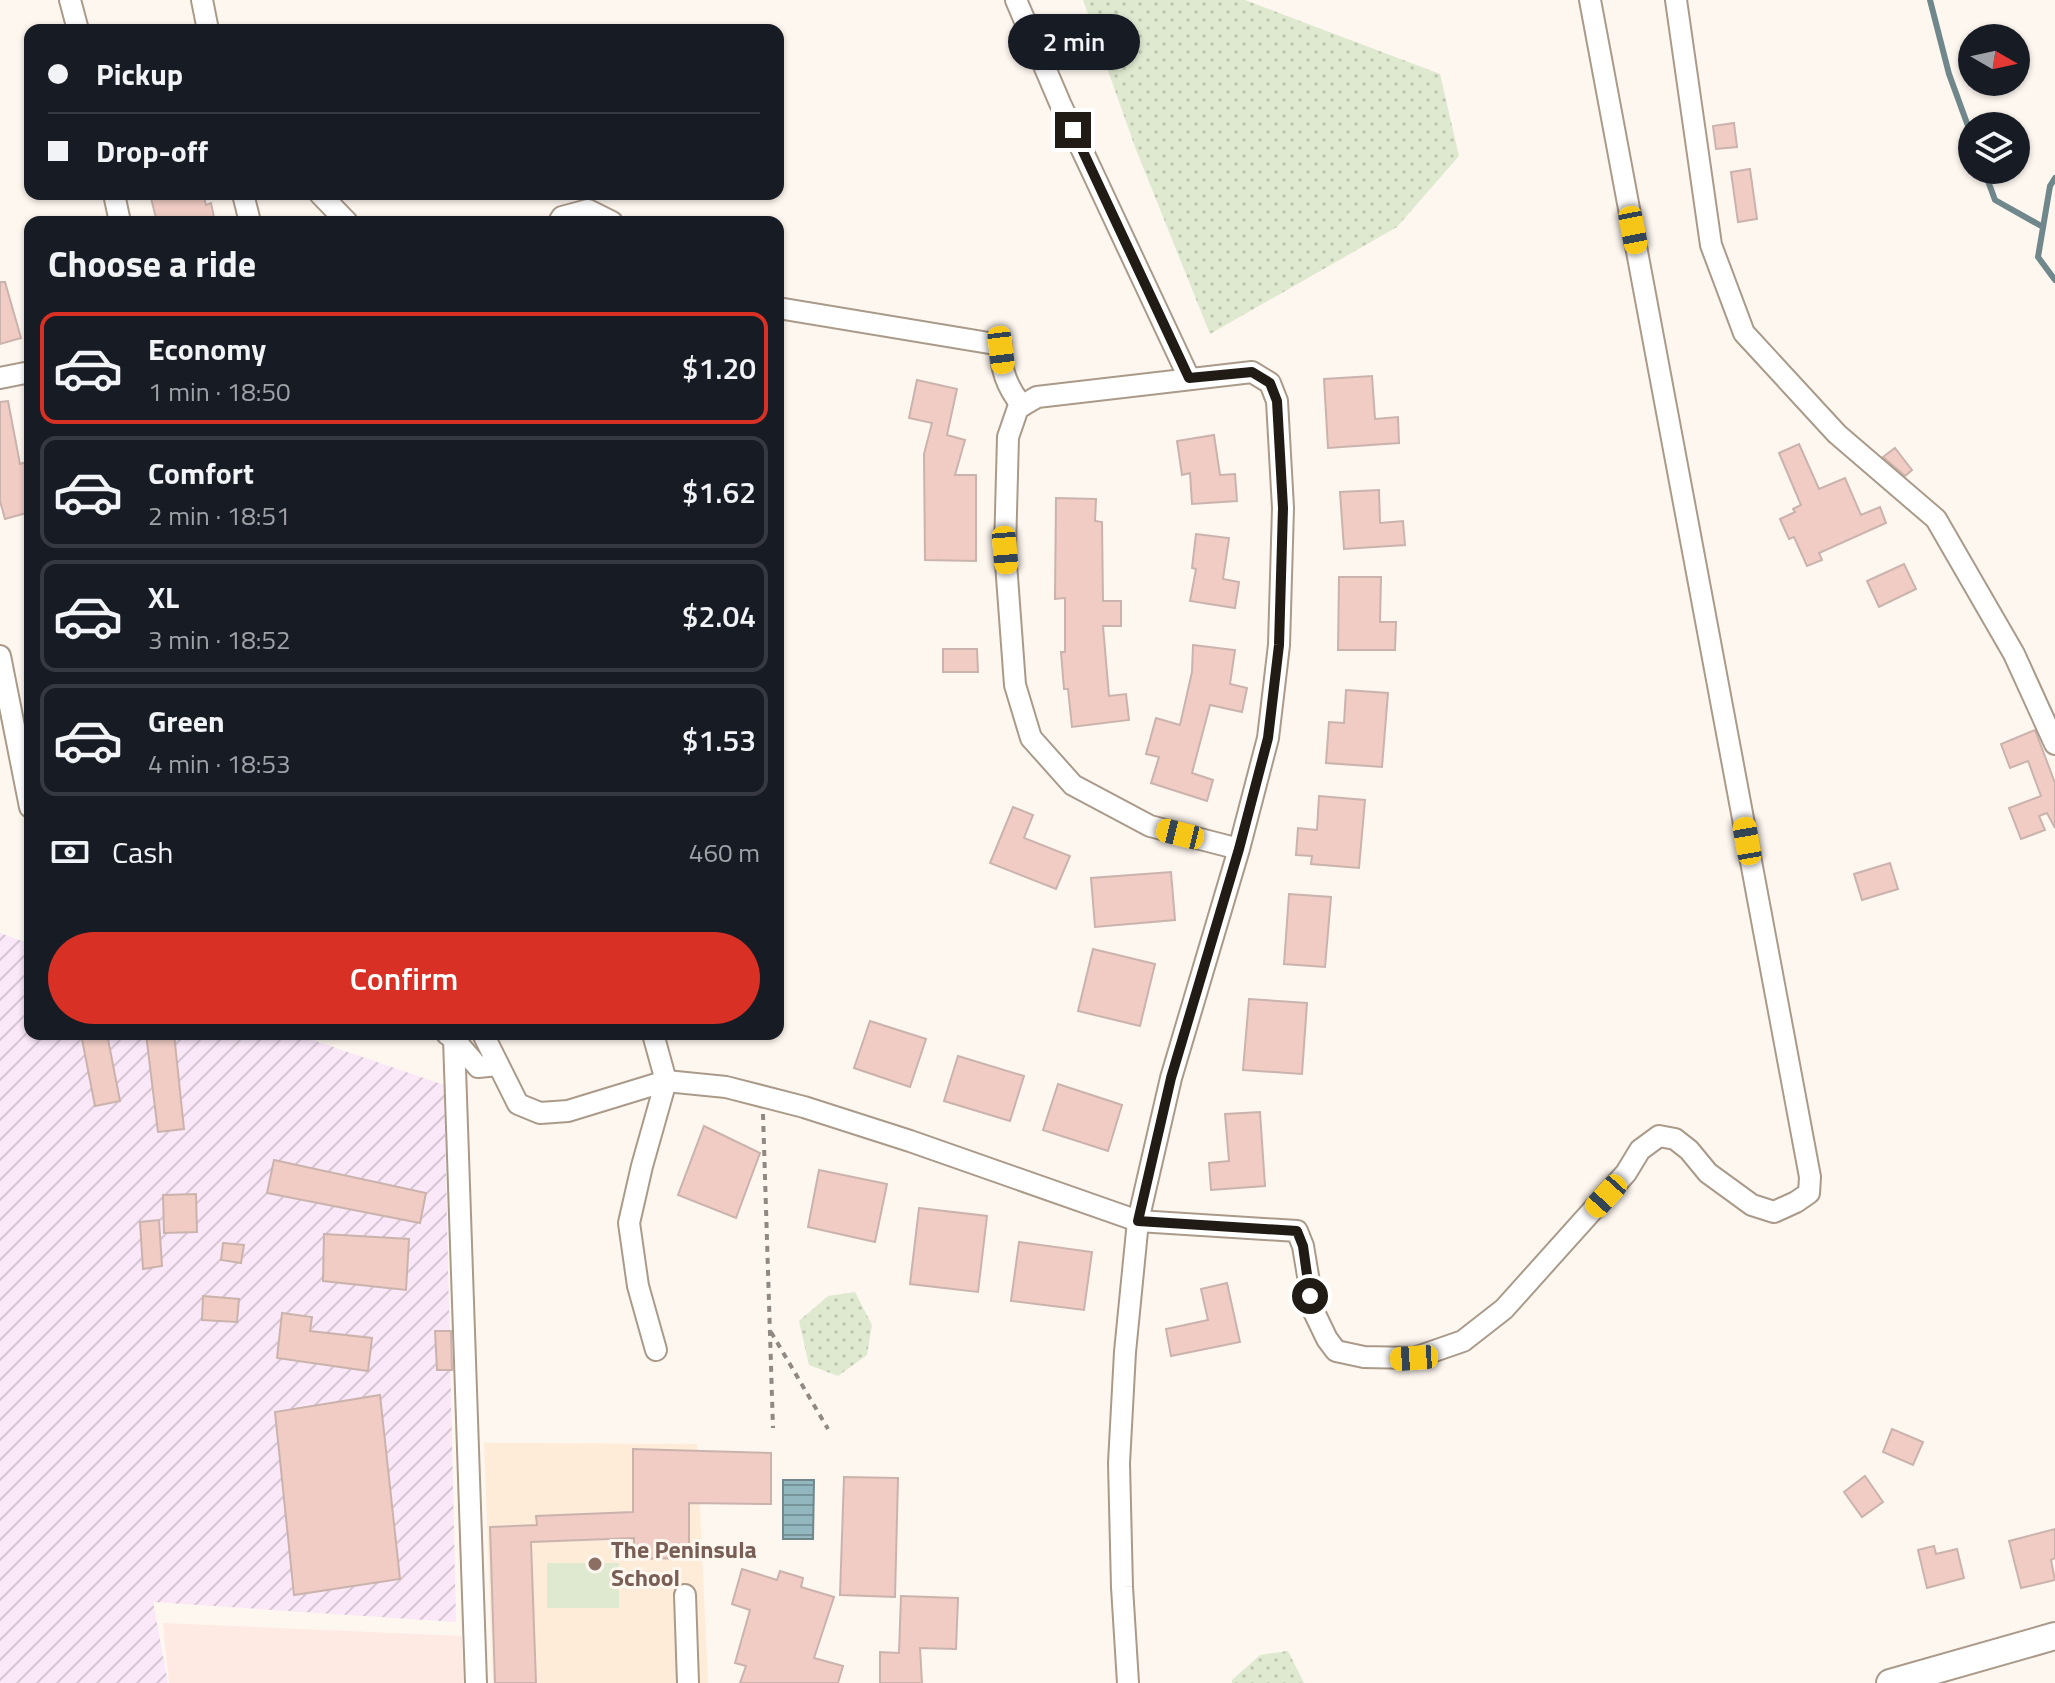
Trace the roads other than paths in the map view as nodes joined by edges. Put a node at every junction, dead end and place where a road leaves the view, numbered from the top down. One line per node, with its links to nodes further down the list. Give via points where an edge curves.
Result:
1 (70, 0): 6 (street)
2 (202, 0): 7 (street)
3 (1016, 0): 15 (street)
4 (1590, 0): 27 (street, via 1808,1162 1809,1193 1774,1212 1752,1205 1708,1173 1675,1139 1659,1136 1640,1150 1626,1173 1504,1309 1463,1341 1414,1358 1394,1359 1336,1351 1314,1312 1297,1231)
5 (1676, 0): 18 (street, via 1711,245 1744,333 1837,434 1936,519 2014,654)
6 (76, 24)
7 (207, 24)
8 (326, 200): 9 (street)
9 (341, 216)
10 (566, 216): 11 (street, via 588,210)
11 (600, 216)
12 (784, 309): 16 (street, via 1001,345 1003,373)
13 (24, 373): 14 (street)
14 (0, 378)
15 (1189, 378): 16 (street, via 1037,397); 20 (street, via 1252,372 1270,383 1277,401 1283,508 1279,645 1268,738)
16 (1022, 406): 20 (street, via 1008,437 1005,550 1015,685 1031,738 1073,785 1150,826)
17 (0, 656): 19 (street)
18 (2055, 744)
19 (24, 777)
20 (1239, 849): 27 (street, via 1171,1078)
21 (450, 1040): 31 (street)
22 (454, 1040): 25 (street, via 478,1067)
23 (486, 1040): 25 (street)
24 (655, 1040): 26 (street)
25 (498, 1065): 26 (street, via 518,1104 540,1113 568,1111)
26 (666, 1081): 27 (street, via 762,1096); 28 (street, via 629,1223 638,1286)
27 (1138, 1221): 33 (street, via 1119,1463)
28 (656, 1350)
29 (685, 1595): 32 (street)
30 (2055, 1636): 34 (main road)
31 (476, 1683)
32 (688, 1683)
33 (1128, 1683)
34 (1890, 1683)

